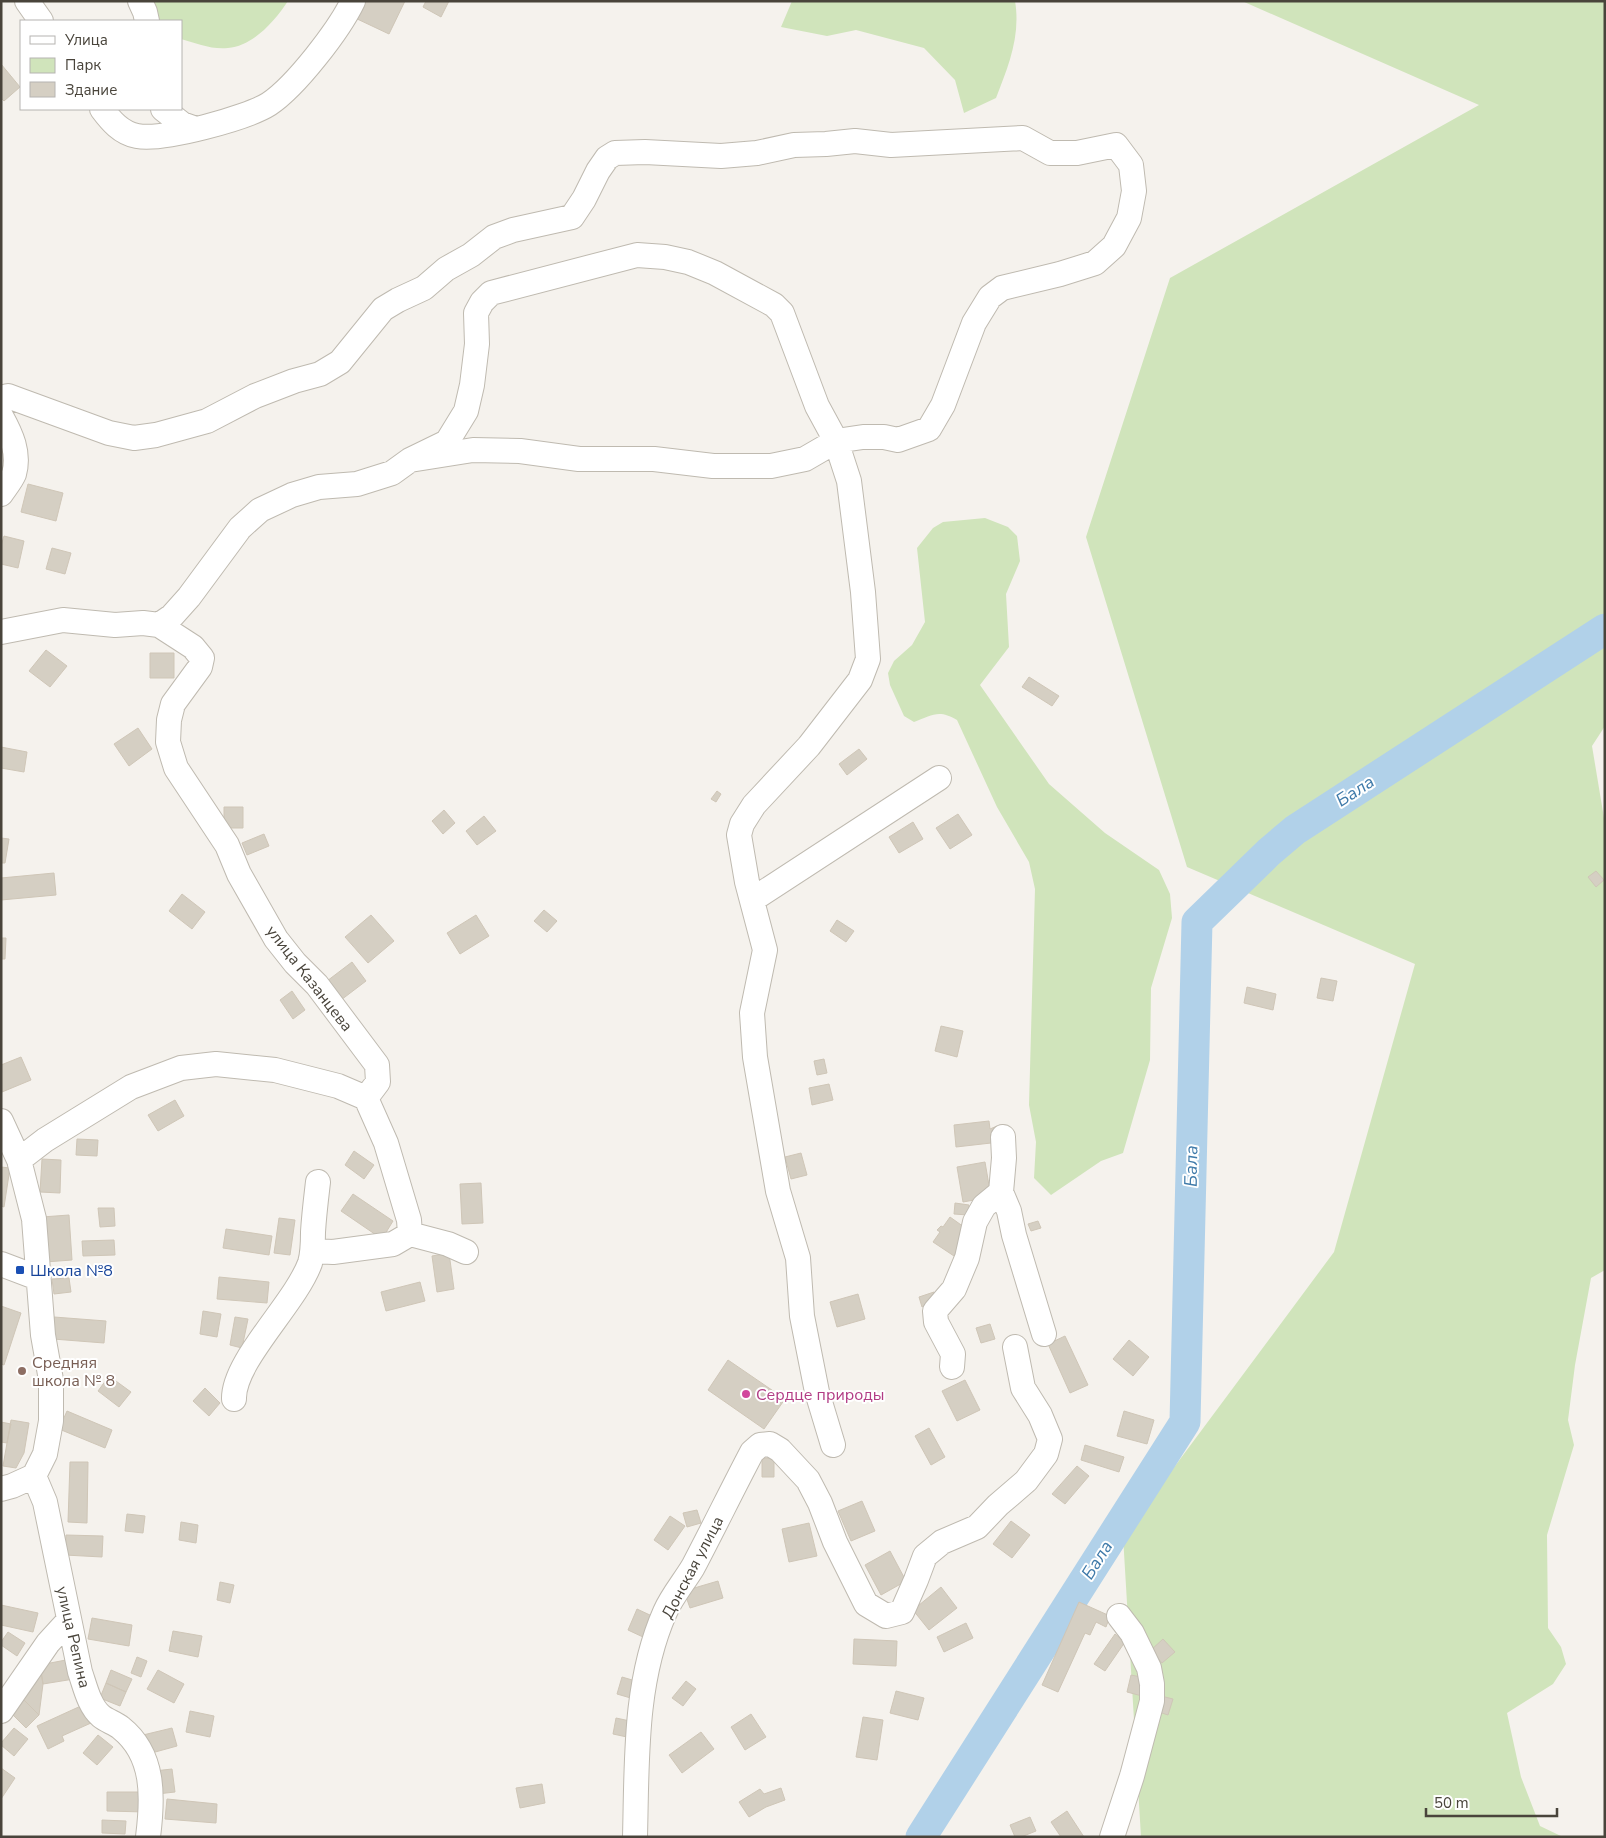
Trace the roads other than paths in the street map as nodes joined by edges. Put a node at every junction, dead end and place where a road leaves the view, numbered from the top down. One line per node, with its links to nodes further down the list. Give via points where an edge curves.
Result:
1 (27, 1): 4 (street)
2 (140, 1): 5 (street)
3 (353, 1): 8 (street, via 300,76 269,104)
4 (40, 20)
5 (147, 20)
6 (103, 110): 8 (street, via 119,128 138,136)
7 (165, 110): 8 (street, via 182,124)
8 (196, 129)
9 (1, 398): 11 (street, via 16,398 109,433 134,438 207,421 255,396 294,380 320,374 340,362 382,309 424,288 494,237 572,217 598,171 615,153 721,156 794,145 855,141 891,145 1023,138 1050,153 1077,153 1116,145 1131,165 1134,191 1129,218 1114,246 1095,263 1002,288 990,297 974,323 943,405 929,429 898,440 862,437)
10 (1, 416): 13 (street, via 16,450 14,474)
11 (836, 441): 12 (street, via 805,459 765,467 701,465 654,458 579,459 520,451 473,450); 12 (street, via 817,406 782,313 774,305 716,272 688,262 638,255 492,293 476,313 477,344 466,411 446,442); 17 (street, via 849,481 868,659 860,680 809,746 754,805 742,824 739,835)
12 (410, 460): 14 (street, via 392,473 357,484 319,487 260,510 240,528 189,597)
13 (1, 494)
14 (159, 625): 15 (street, улица Казанцева, via 63,620); 18 (street, улица Казанцева, via 193,647 202,658 200,667 173,704 169,720 168,742 176,768 227,845 238,874 276,939 294,963 317,985 377,1065 378,1082)
15 (1, 632)
16 (939, 778): 17 (street)
17 (752, 900): 33 (street, via 765,950 752,1013 755,1057 778,1191 798,1258 802,1316 815,1382)
18 (366, 1098): 21 (street, via 338,1086 275,1070 216,1064 182,1068 131,1087 53,1134); 24 (street, via 386,1143 409,1220)
19 (1, 1121): 21 (street)
20 (1002, 1137): 23 (street)
21 (19, 1160): 28 (street, via 34,1218)
22 (318, 1182): 25 (street)
23 (1001, 1192): 29 (street); 31 (street, via 984,1206 975,1222 954,1289 935,1311 936,1322 953,1354)
24 (410, 1234): 25 (street, via 393,1244 333,1252); 26 (street)
25 (313, 1251): 32 (street, via 310,1263 284,1310 238,1377)
26 (466, 1252)
27 (1, 1264): 28 (street)
28 (38, 1278): 34 (street, via 51,1380 51,1421 45,1454)
29 (1044, 1334)
30 (1015, 1347): 40 (street, Донская улица, via 1023,1388 1050,1439 1046,1454 1026,1481 977,1527 942,1542 924,1556 902,1612 886,1616 866,1604 808,1480 780,1450 770,1444 760,1445 752,1452 692,1569 665,1612 651,1656 637,1744)
31 (952, 1367)
32 (234, 1399)
33 (833, 1445)
34 (34, 1476): 35 (street); 37 (street, улица Репина, via 45,1502)
35 (1, 1489)
36 (1119, 1616): 41 (street, via 1132,1633 1149,1668 1152,1701)
37 (69, 1620): 38 (street, via 48,1643); 39 (street, улица Репина, via 88,1697 100,1716 121,1728 132,1740 148,1769 152,1790)
38 (1, 1711)
39 (148, 1837)
40 (635, 1837)
41 (1112, 1837)

